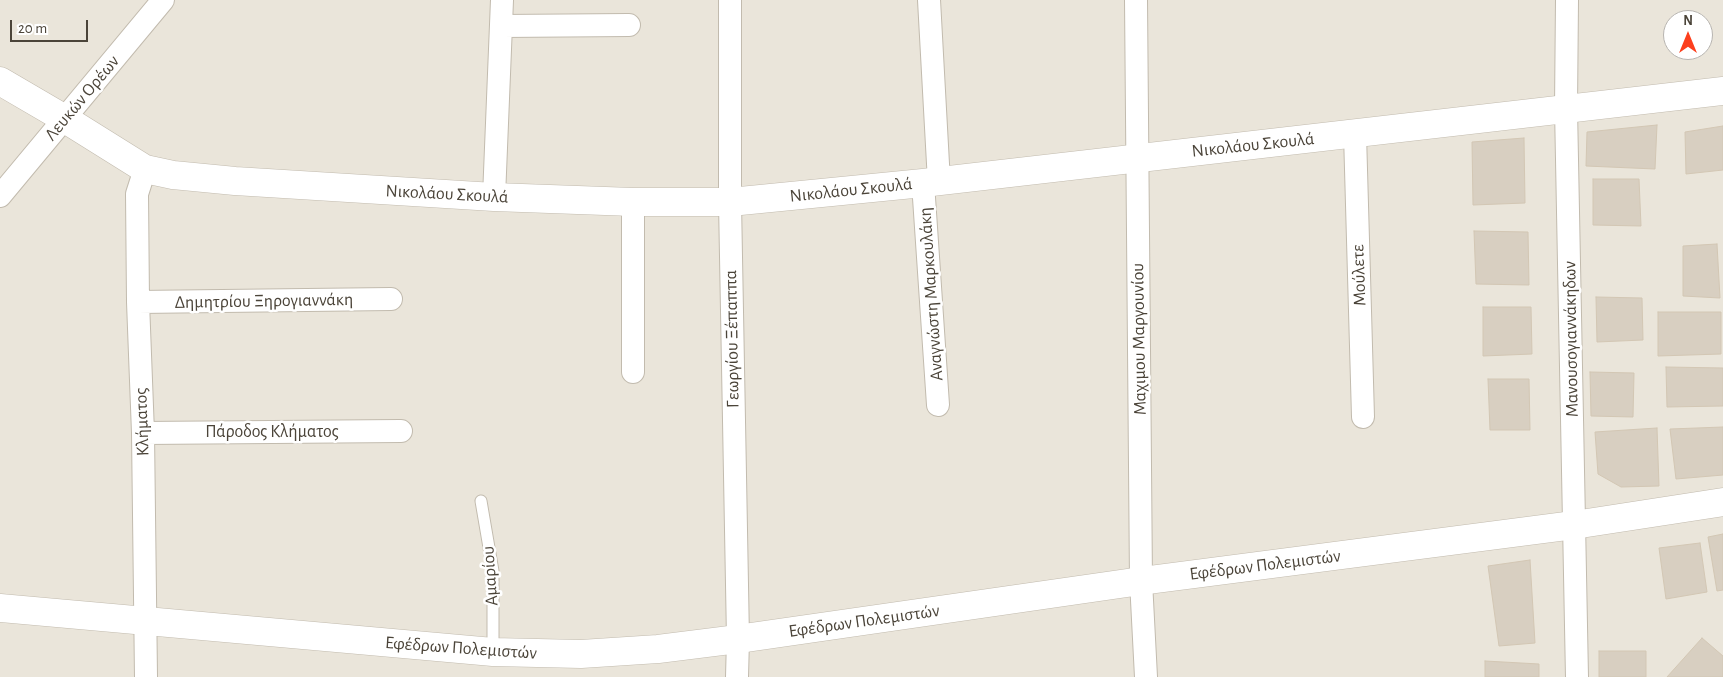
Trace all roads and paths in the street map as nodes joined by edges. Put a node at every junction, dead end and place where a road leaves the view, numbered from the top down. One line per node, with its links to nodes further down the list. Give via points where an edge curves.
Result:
1 (163, 0): 12 (street, Λευκών Ορέων)
2 (502, 0): 8 (street)
3 (730, 0): 20 (street, Γεωργίου Ξέπαππα)
4 (929, 0): 16 (street, Αναγνώστη Μαρκουλάκη)
5 (1136, 0): 14 (street, Μαχιμου Mαργουνίου)
6 (1567, 0): 11 (street, Μανουσογιαννάκηδων)
7 (629, 25): 8 (street)
8 (502, 26): 18 (street)
9 (0, 81): 12 (street, Νικολάου Σκουλά)
10 (1723, 91): 11 (street, Νικολάου Σκουλά)
11 (1566, 108): 13 (street, Νικολάου Σκουλά); 30 (street, Μανουσογιαννάκηδων)
12 (65, 119): 15 (street, Νικολάου Σκουλά); 17 (street, Λευκών Ορέων)
13 (1355, 134): 14 (street, Νικολάου Σκουλά); 25 (street, Μούλετε)
14 (1137, 157): 16 (street, Νικολάου Σκουλά); 31 (street, Μαχιμου Mαργουνίου)
15 (146, 169): 18 (street, Νικολάου Σκουλά, via 235,181); 22 (street, Κλήματος, via 137,194)
16 (931, 182): 20 (street, Νικολάου Σκουλά); 24 (street, Αναγνώστη Μαρκουλάκη)
17 (0, 196)
18 (494, 197): 19 (street, Νικολάου Σκουλά)
19 (633, 202): 20 (street, Νικολάου Σκουλά); 23 (street)
20 (730, 202): 34 (street, Γεωργίου Ξέπαππα)
21 (391, 299): 22 (street, Δημητρίου Ξηρογιαννάκη)
22 (138, 302): 27 (street, Κλήματος)
23 (633, 372)
24 (938, 405)
25 (1363, 417)
26 (401, 431): 27 (street, Πάροδος Κλήματος)
27 (143, 434): 33 (street, Κλήματος)
28 (481, 501): 35 (lane, Αμαρίου, via 493,571)
29 (1723, 502): 30 (street, Εφέδρων Πολεμιστών)
30 (1574, 525): 31 (street, Εφέδρων Πολεμιστών); 39 (street, Μανουσογιαννάκηδων)
31 (1141, 581): 34 (street, Εφέδρων Πολεμιστών); 38 (street, Μαχιμου Mαργουνίου)
32 (0, 608): 33 (street, Εφέδρων Πολεμιστών)
33 (145, 622): 35 (street, Εφέδρων Πολεμιστών); 36 (street, Κλήματος)
34 (738, 639): 35 (street, Εφέδρων Πολεμιστών, via 581,654); 37 (street, Γεωργίου Ξέπαππα)
35 (493, 652)
36 (146, 677)
37 (737, 677)
38 (1146, 677)
39 (1577, 677)

